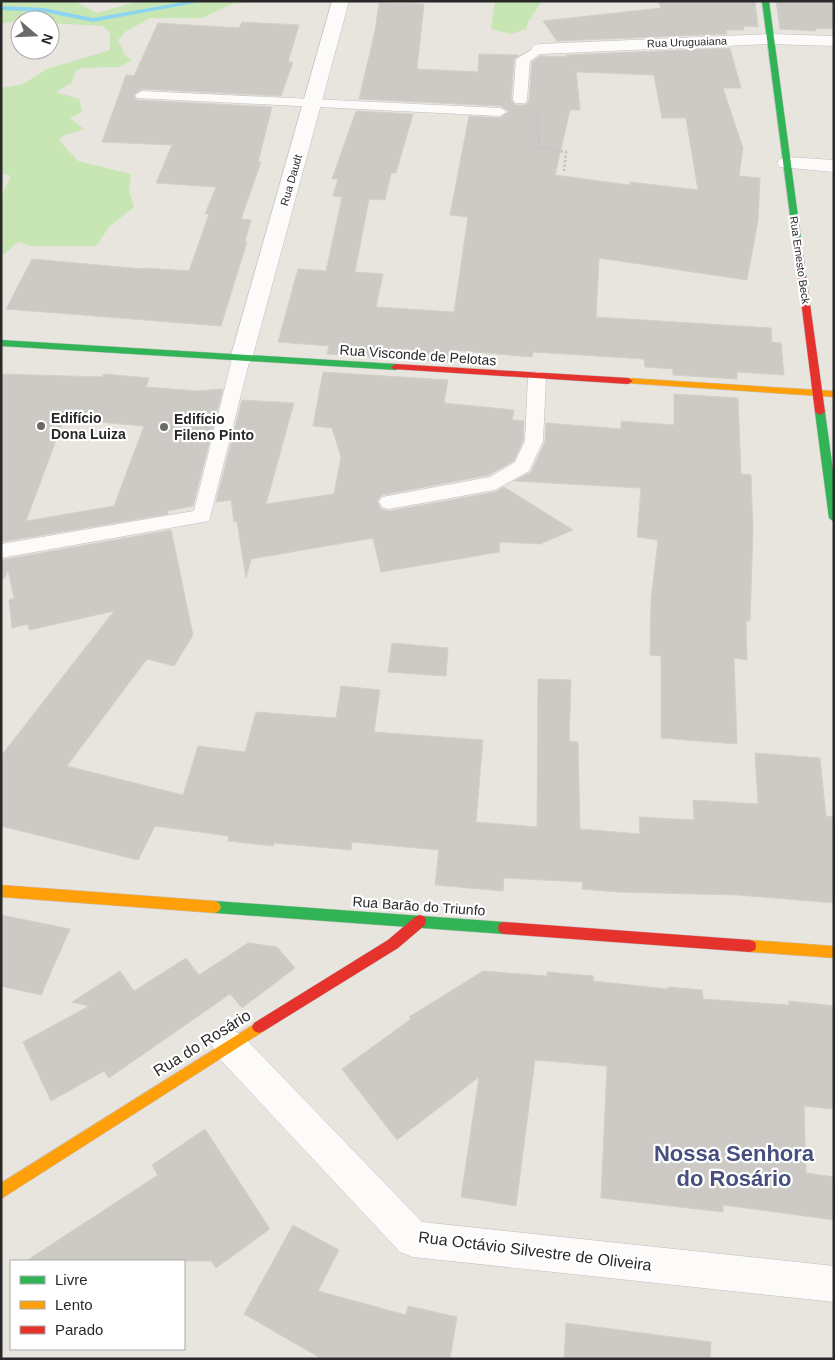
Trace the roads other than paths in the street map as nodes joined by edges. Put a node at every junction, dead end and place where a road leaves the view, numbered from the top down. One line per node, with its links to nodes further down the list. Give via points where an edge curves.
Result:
1 (341, 1): 8 (street, Rua Daudt)
2 (765, 1): 3 (street, Rua Ernesto Beck)
3 (770, 39): 4 (street, Rua Uruguaiana); 5 (street, Rua Uruguaiana); 10 (street, Rua Ernesto Beck)
4 (834, 41)
5 (540, 49): 7 (lane, via 523,58)
6 (142, 95): 8 (lane)
7 (520, 100)
8 (313, 103): 9 (lane); 13 (street, Rua Daudt)
9 (500, 112)
10 (787, 163): 11 (street); 15 (street, Rua Ernesto Beck)
11 (834, 166)
12 (1, 343): 13 (street, Rua Visconde de Pelotas)
13 (241, 359): 14 (street, Rua Visconde de Pelotas); 19 (lane, via 202,516)
14 (537, 377): 15 (street, Rua Visconde de Pelotas); 17 (lane, via 534,441 522,466 495,483)
15 (817, 393): 16 (street, Rua Visconde de Pelotas); 18 (street, Rua Ernesto Beck)
16 (834, 394)
17 (389, 502)
18 (834, 518)
19 (1, 551)
20 (1, 891): 21 (street, Rua Barão do Triunfo)
21 (420, 921): 22 (street, Rua Barão do Triunfo); 23 (street, Rua do Rosário, via 393,944)
22 (834, 952)
23 (229, 1045): 24 (street, Rua do Rosário); 25 (street, Rua Octávio Silvestre de Oliveira, via 413,1239)
24 (1, 1192)
25 (834, 1284)

